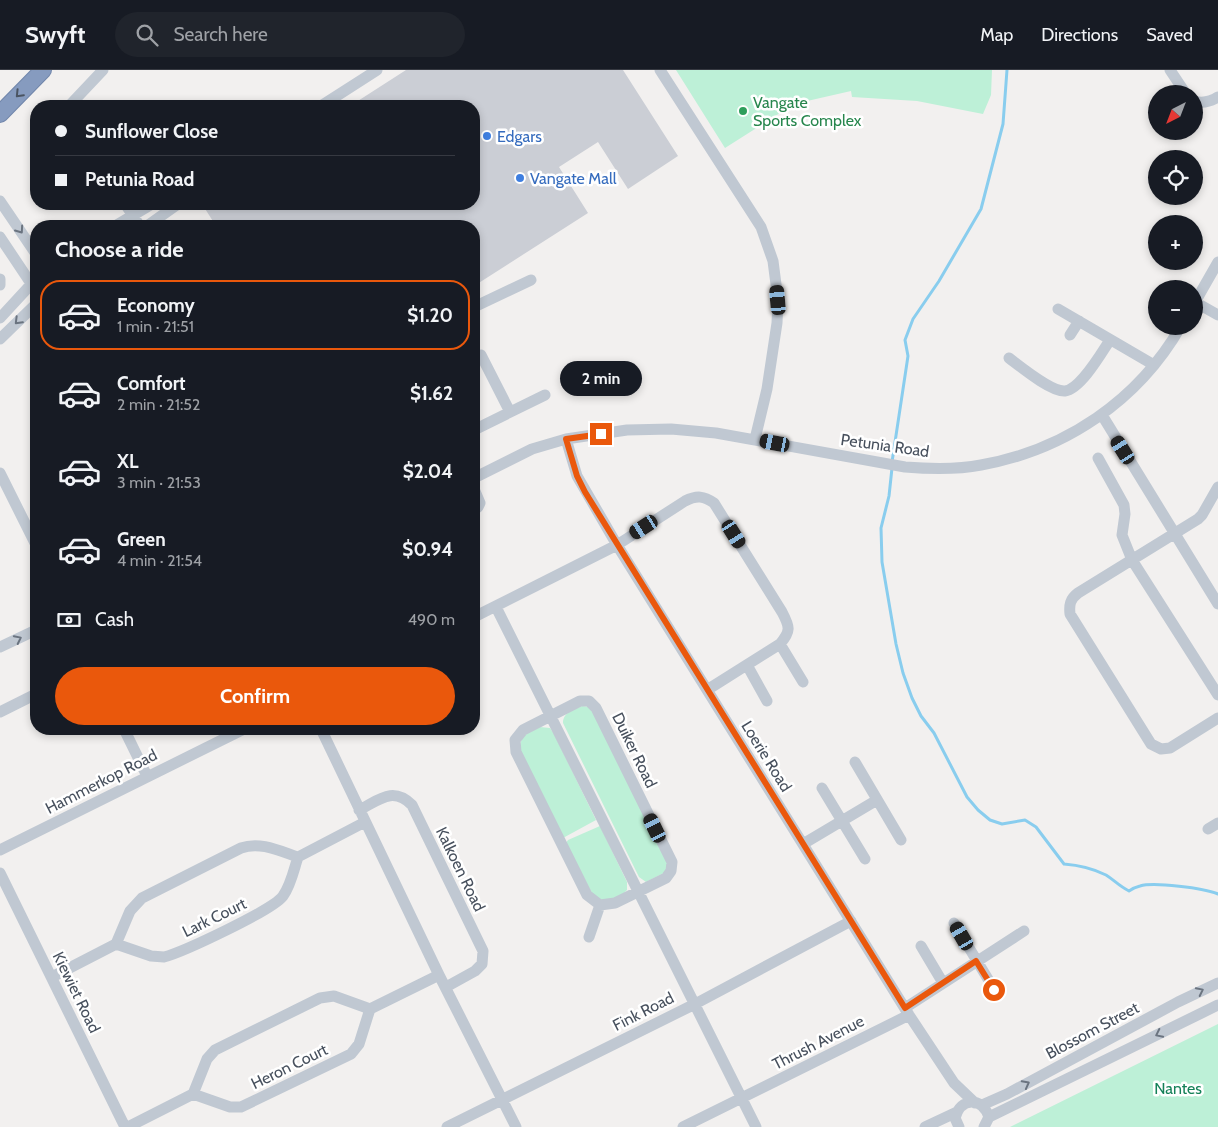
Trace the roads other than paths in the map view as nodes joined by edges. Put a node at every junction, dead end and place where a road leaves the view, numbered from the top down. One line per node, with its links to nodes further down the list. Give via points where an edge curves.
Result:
1 (43, 70): 11 (highway, one-way to 11)
2 (103, 70): 8 (street)
3 (377, 70): 9 (street)
4 (660, 70): 48 (street, via 761,227 772,261 778,300 777,323)
5 (1170, 70): 6 (street)
6 (1180, 85)
7 (1218, 97): 10 (street)
8 (75, 100)
9 (330, 100)
10 (1203, 102)
11 (0, 114)
12 (0, 201): 21 (street, one-way to 21)
13 (129, 210): 16 (street)
14 (141, 210): 16 (street)
15 (170, 210): 19 (street)
16 (132, 215): 17 (street); 18 (street)
17 (124, 220)
18 (136, 220)
19 (155, 220)
20 (0, 237): 23 (street)
21 (30, 245)
22 (1218, 262): 27 (street)
23 (30, 277)
24 (0, 279): 26 (street)
25 (531, 280): 29 (street)
26 (0, 285)
27 (1203, 288)
28 (30, 289): 34 (street)
29 (480, 304)
30 (1058, 308): 35 (street)
31 (1203, 308): 33 (street)
32 (30, 310): 38 (street, one-way to 38)
33 (1218, 315)
34 (0, 318)
35 (1079, 321): 36 (street); 39 (street)
36 (1070, 335)
37 (1175, 335): 42 (street, Petunia Road)
38 (0, 339)
39 (1110, 340): 41 (street, via 1076,386 1064,391 1040,380); 42 (street)
40 (481, 355): 44 (street)
41 (1009, 358)
42 (1154, 365): 45 (street, Petunia Road)
43 (545, 395): 44 (street)
44 (510, 412): 46 (street)
45 (1102, 415): 48 (street, Petunia Road, via 1068,436 1023,454 955,468 905,467); 54 (street)
46 (480, 427)
47 (566, 439): 48 (street, Petunia Road, via 627,430 671,429); 51 (street, Petunia Road, via 532,449); 55 (street, Loerie Road, via 577,476)
48 (755, 439)
49 (1098, 458): 56 (street, via 1124,505 1122,535)
50 (0, 473): 53 (street)
51 (480, 475)
52 (1218, 487): 54 (street, via 1202,515)
53 (30, 532)
54 (1175, 534): 56 (street); 57 (street)
55 (617, 545): 58 (street); 61 (street, via 685,501 706,497 714,503 785,617 789,628); 65 (street, Loerie Road)
56 (1132, 560): 66 (street); 71 (street, via 1072,598 1070,614 1156,748 1170,748)
57 (1218, 604)
58 (496, 607): 59 (street); 70 (street)
59 (480, 615)
60 (30, 633): 62 (street, one-way to 60)
61 (780, 644): 63 (street); 64 (street)
62 (0, 647)
63 (746, 665): 65 (street); 68 (street)
64 (803, 682)
65 (707, 690): 83 (street, Loerie Road)
66 (1218, 695)
67 (30, 697): 69 (street)
68 (767, 701)
69 (0, 712)
70 (550, 715): 88 (street); 88 (street, Duiker Road, via 580,701 589,701 596,708 672,862 666,878); 89 (street, Duiker Road, via 523,730 515,740 516,752 587,895)
71 (1218, 718)
72 (127, 735): 76 (street)
73 (232, 735): 76 (street, Hammerkop Road)
74 (324, 735): 79 (street)
75 (855, 762): 78 (street)
76 (147, 776): 84 (street, Hammerkop Road)
77 (822, 788): 80 (street)
78 (877, 800): 80 (street); 82 (street)
79 (360, 810): 81 (street); 101 (street, Kalkoen Road, via 391,794 404,796 412,805 483,951 482,964 475,971)
80 (842, 820): 83 (street); 86 (street)
81 (365, 822): 85 (street); 97 (street)
82 (901, 840)
83 (803, 844): 90 (street, Loerie Road)
84 (0, 850)
85 (298, 857): 94 (street, via 264,846 241,848 137,902); 94 (street, Lark Court, via 281,899 246,920 164,957 145,955)
86 (865, 859)
87 (0, 873): 98 (street, Kiewiet Road)
88 (638, 892): 89 (street, Duiker Road, via 615,903); 104 (street)
89 (600, 905): 93 (street)
90 (851, 921): 104 (street, Fink Road); 107 (street, Loerie Road)
91 (954, 923): 96 (street)
92 (1024, 930): 96 (street, Thrush Avenue)
93 (589, 937)
94 (116, 944): 98 (street)
95 (921, 946): 99 (street)
96 (976, 961): 99 (street, Thrush Avenue); 102 (street)
97 (439, 975): 101 (street); 106 (street)
98 (52, 978): 116 (street, Kiewiet Road)
99 (943, 983): 107 (street, Thrush Avenue)
100 (1218, 983): 103 (street, Blossom Street, one-way to 100)
101 (446, 987): 112 (street)
102 (994, 990)
103 (1178, 1002): 108 (street); 113 (street, Blossom Street, one-way to 103, via 1007,1094)
104 (695, 1004): 111 (street); 112 (street, Fink Road)
105 (1218, 1005): 108 (street, Blossom Street)
106 (370, 1009): 110 (street, via 334,996 320,998 216,1050 207,1059); 110 (street, Heron Court, via 359,1044 351,1054 241,1107 230,1107)
107 (907, 1011): 109 (street, Loerie Road); 111 (street, Thrush Avenue)
108 (1187, 1020): 115 (street, Blossom Street, one-way to 115)
109 (954, 1084): 113 (street, Loerie Road); 114 (street, Loerie Road)
110 (193, 1094): 116 (street)
111 (742, 1099): 119 (street, Thrush Avenue); 120 (street)
112 (502, 1100): 117 (street, Fink Road); 118 (street)
113 (978, 1104): 114 (street, Blossom Street, via 966,1103); 115 (street, Loerie Road, via 986,1110)
114 (958, 1110): 121 (street); 122 (street, Loerie Road)
115 (987, 1122)
116 (126, 1127)
117 (447, 1127)
118 (516, 1127)
119 (683, 1127)
120 (756, 1127)
121 (926, 1127)
122 (959, 1127)

